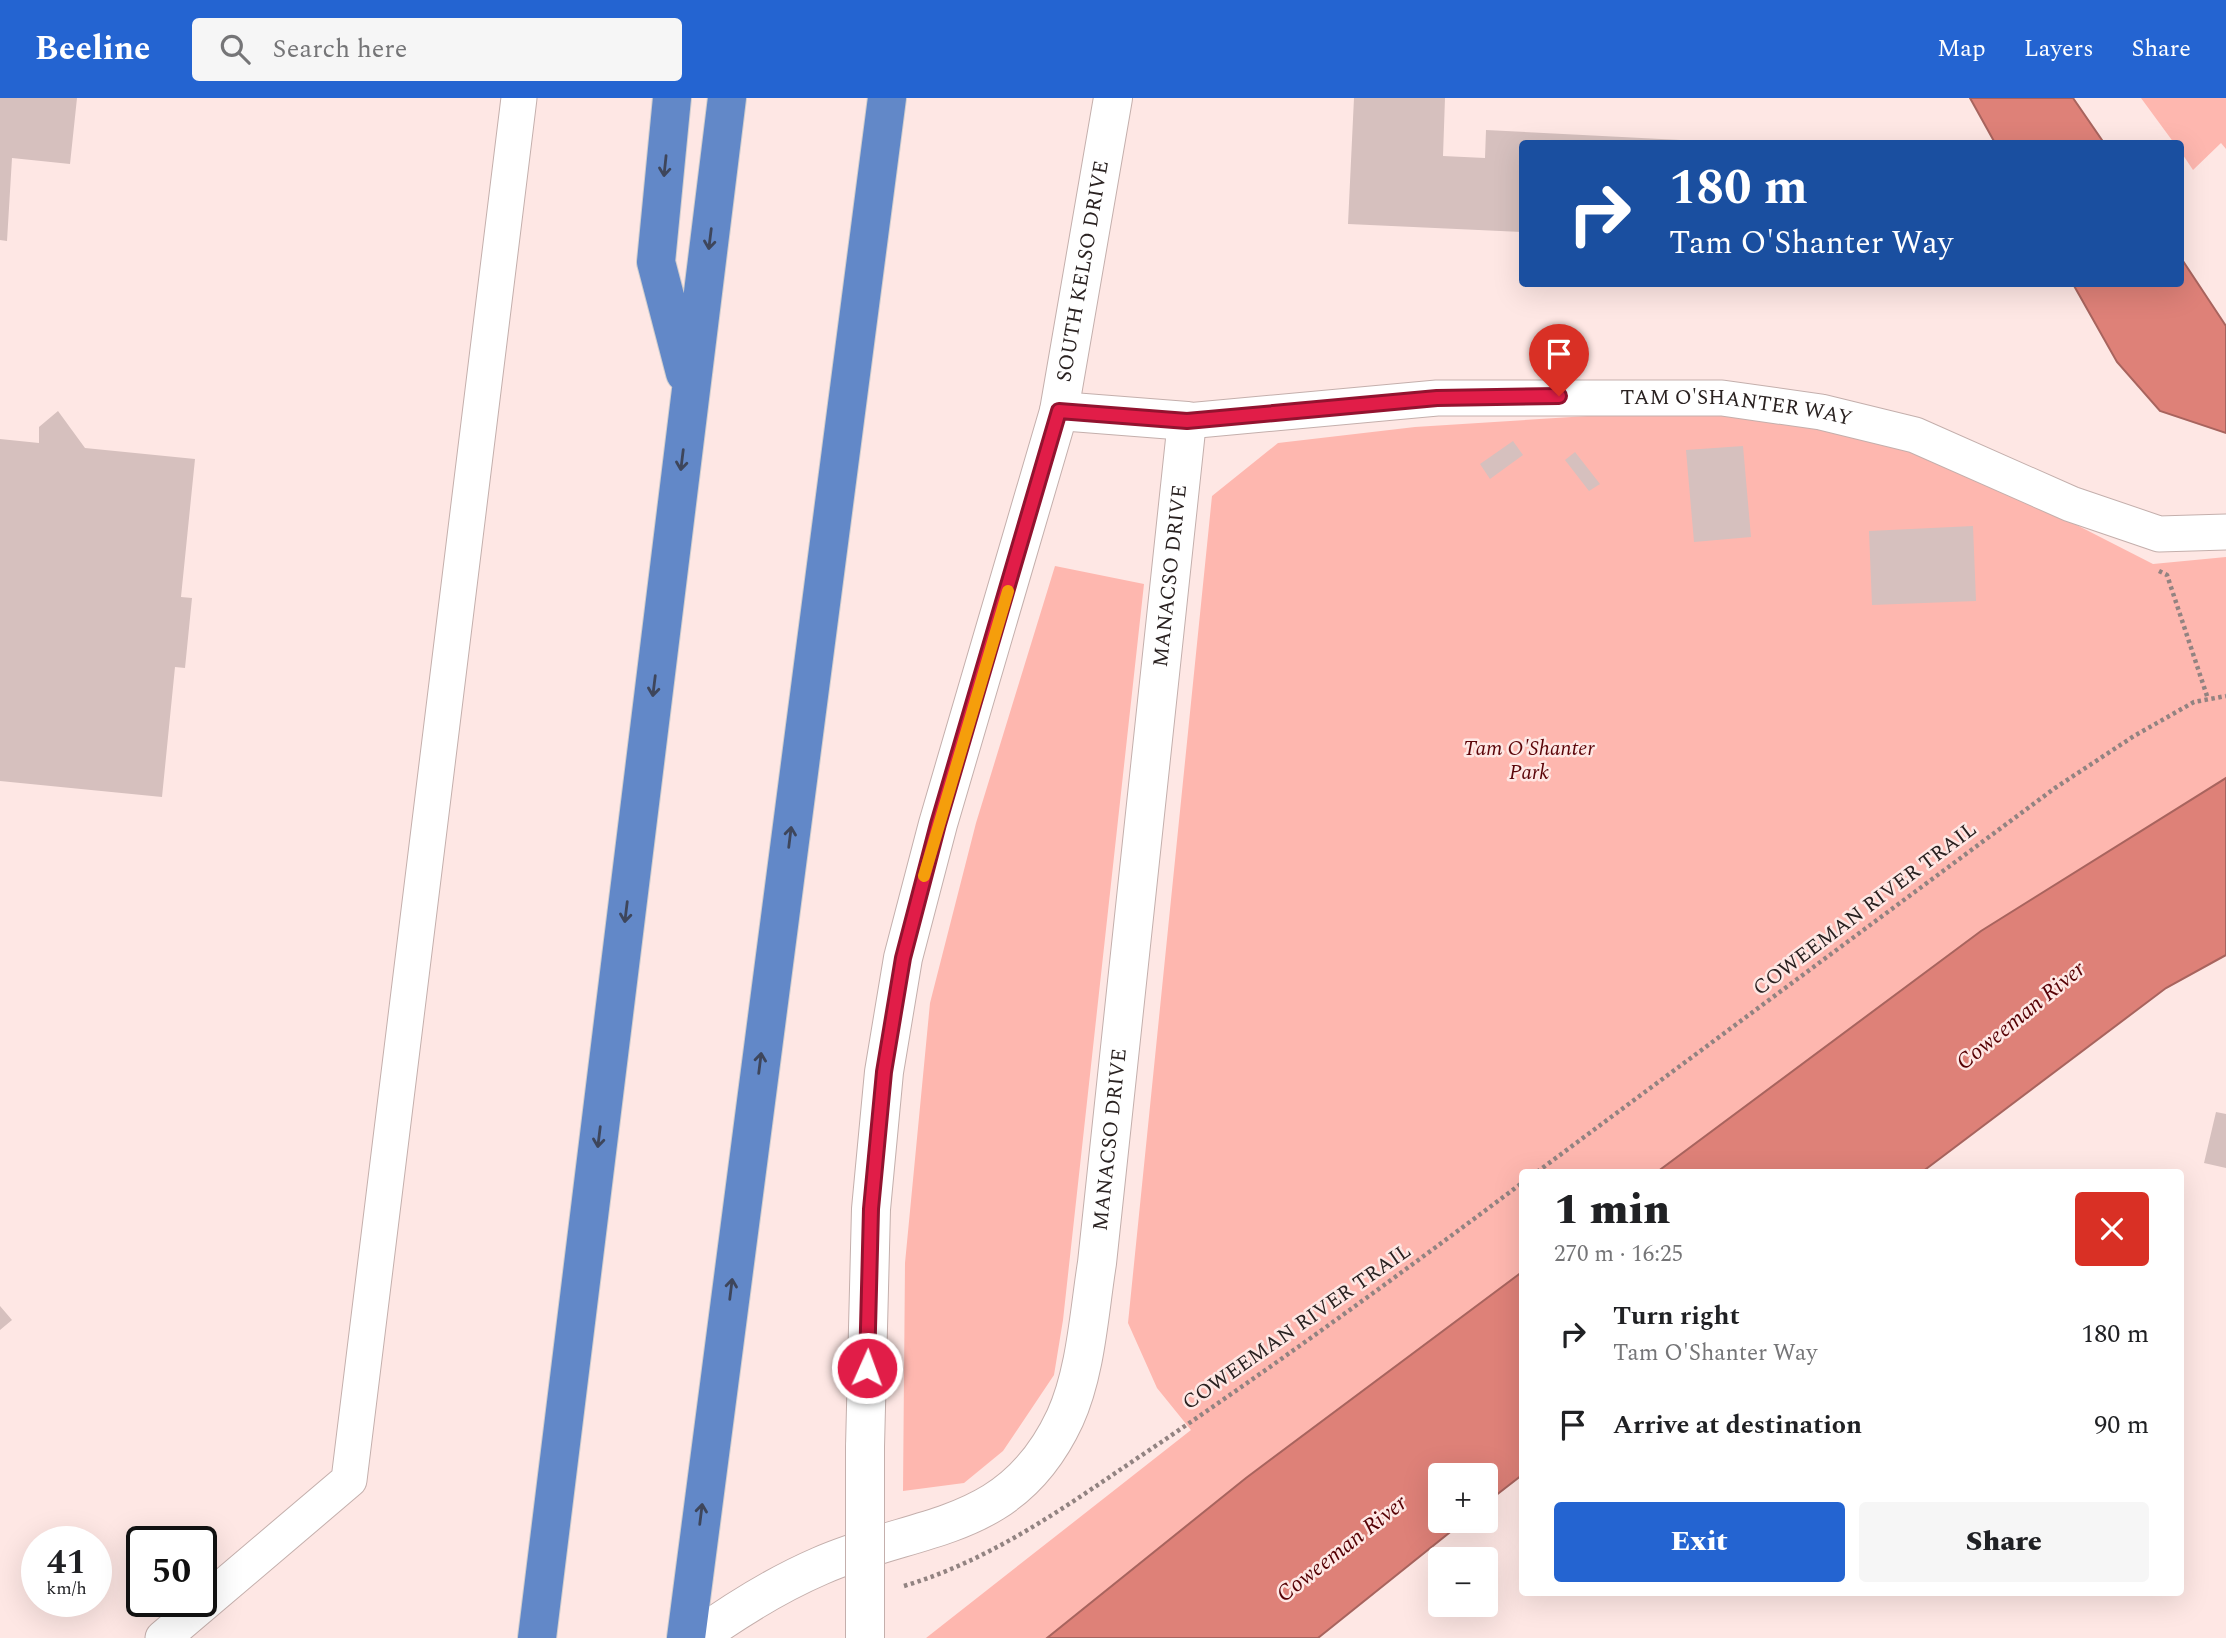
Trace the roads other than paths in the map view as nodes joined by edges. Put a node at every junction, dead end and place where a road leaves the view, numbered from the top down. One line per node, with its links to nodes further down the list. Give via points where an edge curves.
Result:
1 (519, 98): 10 (street, via 349,1480)
2 (672, 98): 6 (highway, one-way to 6, via 656,262)
3 (727, 98): 6 (highway, one-way to 6)
4 (887, 98): 12 (highway, one-way to 4)
5 (1113, 98): 7 (main road, SOUTH KELSO DRIVE)
6 (690, 392): 11 (highway, one-way to 11)
7 (1059, 411): 8 (main road, TAM O'SHANTER WAY); 14 (main road, SOUTH KELSO DRIVE, bridge, via 938,824 903,958 884,1072 871,1209 864,1447)
8 (1187, 421): 9 (street, TAM O'SHANTER WAY, via 1437,398 1722,398 1821,412 1915,435 2071,504 2159,534); 13 (main road, MANACSO DRIVE, via 1097,1263 1074,1395 1065,1419 1031,1471 994,1504 950,1524 822,1565 753,1599)
9 (2226, 532)
10 (163, 1638)
11 (537, 1638)
12 (686, 1638)
13 (697, 1638)
14 (865, 1638)

